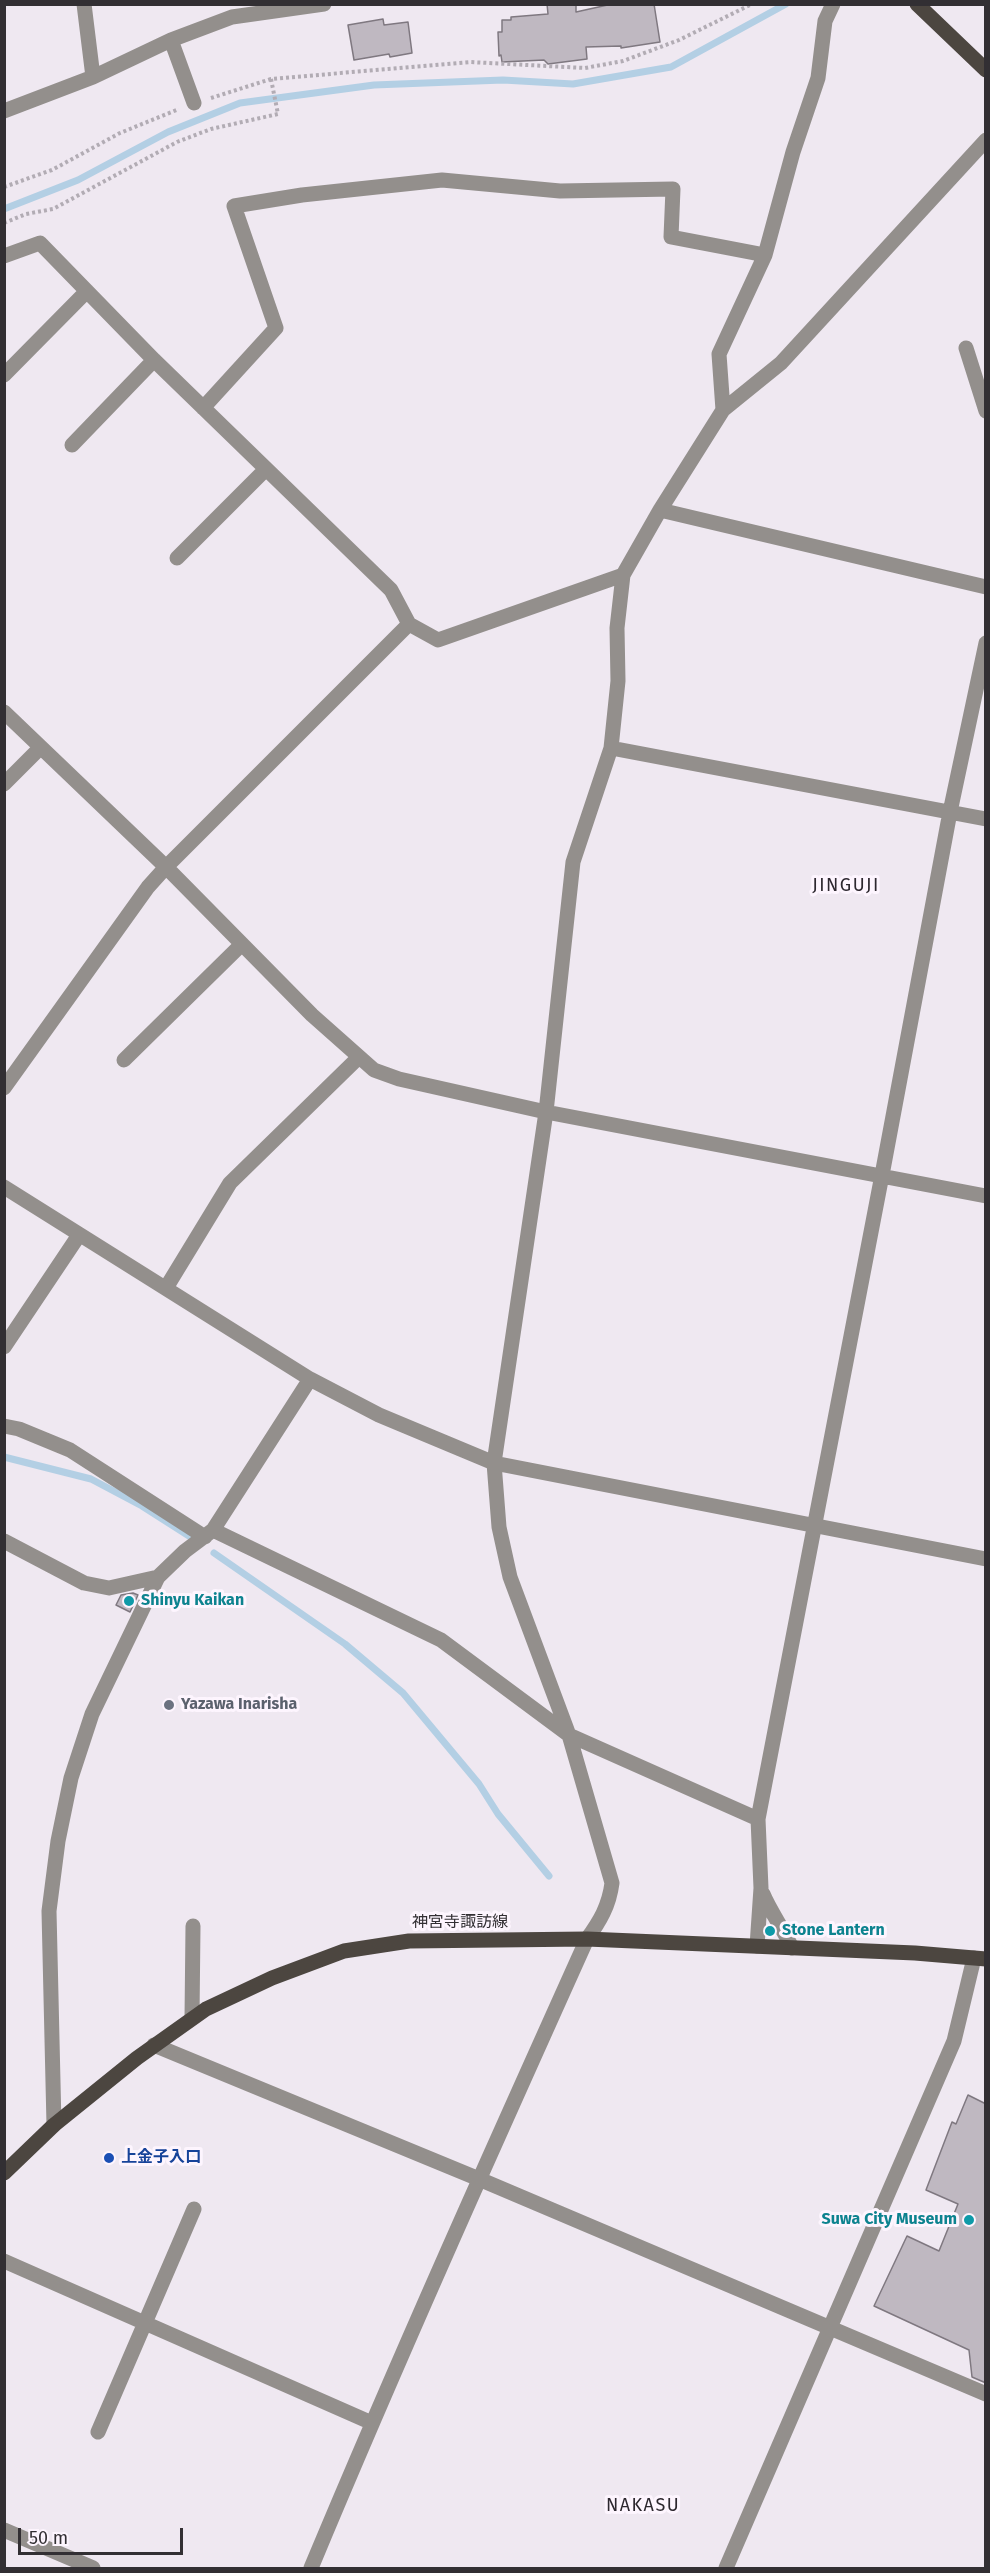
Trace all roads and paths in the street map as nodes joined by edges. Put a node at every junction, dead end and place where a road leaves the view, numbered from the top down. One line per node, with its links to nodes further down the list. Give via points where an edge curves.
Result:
1 (84, 4): 9 (street)
2 (324, 4): 6 (street)
3 (752, 4): 10 (path, via 679,40 623,61 585,68 470,62)
4 (833, 4): 16 (street, via 825,21 818,78)
5 (917, 4): 8 (main road)
6 (231, 11): 7 (street)
7 (171, 40): 9 (street); 11 (street)
8 (986, 69)
9 (93, 77): 12 (street)
10 (272, 81): 11 (path); 15 (path, via 278,114 211,129 177,142 53,209)
11 (194, 103): 14 (path, via 120,134 52,170)
12 (4, 111)
13 (986, 140): 23 (street, via 781,363)
14 (4, 187)
15 (4, 223)
16 (765, 255): 22 (street, via 671,237 673,189 560,191 442,180 234,206 276,328); 23 (street, via 719,354)
17 (4, 256): 18 (street, via 40,243)
18 (87, 291): 20 (street); 21 (street)
19 (966, 348): 24 (street)
20 (154, 360): 22 (street); 25 (street)
21 (4, 375)
22 (202, 408): 26 (street)
23 (723, 410): 27 (street)
24 (986, 411)
25 (72, 445)
26 (265, 470): 28 (street); 31 (street, via 391,590)
27 (660, 510): 29 (street); 30 (street)
28 (177, 558)
29 (623, 575): 31 (street, via 438,640); 35 (street)
30 (986, 587)
31 (409, 624): 39 (street)
32 (986, 643): 37 (street)
33 (4, 711): 34 (street)
34 (40, 748): 36 (street); 39 (street)
35 (611, 748): 37 (street); 44 (street, via 573,862)
36 (4, 784)
37 (950, 812): 38 (street); 45 (street)
38 (986, 819)
39 (166, 867): 40 (street); 43 (street)
40 (242, 944): 41 (street); 42 (street)
41 (358, 1058): 44 (street, via 374,1070 399,1078); 49 (street, via 230,1183)
42 (124, 1060)
43 (4, 1088)
44 (546, 1112): 45 (street); 53 (street)
45 (882, 1175): 47 (street); 54 (street)
46 (4, 1186): 48 (street)
47 (986, 1196)
48 (79, 1235): 49 (street); 50 (street)
49 (166, 1288): 51 (street)
50 (4, 1347)
51 (310, 1379): 53 (street, via 379,1416); 55 (street)
52 (4, 1426): 55 (street, via 70,1450)
53 (494, 1463): 54 (street); 59 (street, via 499,1527 510,1577)
54 (813, 1526): 57 (street); 60 (street)
55 (209, 1533): 58 (street); 59 (street, via 441,1640)
56 (4, 1541): 58 (street, via 84,1582 109,1588)
57 (986, 1559)
58 (158, 1577): 69 (street, via 92,1714 71,1778 58,1841 49,1911)
59 (569, 1735): 60 (street); 63 (street, via 612,1883 610,1900)
60 (758, 1819): 61 (street)
61 (761, 1888): 64 (street); 65 (street)
62 (193, 1926): 67 (street)
63 (587, 1939): 64 (main road, 神宮寺諏訪線); 67 (main road, 神宮寺諏訪線, via 410,1941 344,1951 234,1994); 71 (street)
64 (757, 1946): 65 (main road, 神宮寺諏訪線)
65 (792, 1948): 66 (main road, 神宮寺諏訪線)
66 (980, 1958): 75 (street, via 954,2041)
67 (192, 2018): 68 (main road, 神宮寺諏訪線)
68 (154, 2044): 69 (main road, 神宮寺諏訪線); 71 (street)
69 (54, 2126): 70 (main road, 神宮寺諏訪線)
70 (4, 2173)
71 (479, 2179): 75 (street); 77 (street)
72 (194, 2209): 74 (street)
73 (4, 2261): 74 (street)
74 (146, 2323): 77 (street); 78 (street)
75 (830, 2327): 76 (street); 82 (street)
76 (986, 2394)
77 (372, 2422): 81 (street)
78 (98, 2432)
79 (4, 2530): 80 (street)
80 (93, 2568)
81 (311, 2568)
82 (726, 2568)

